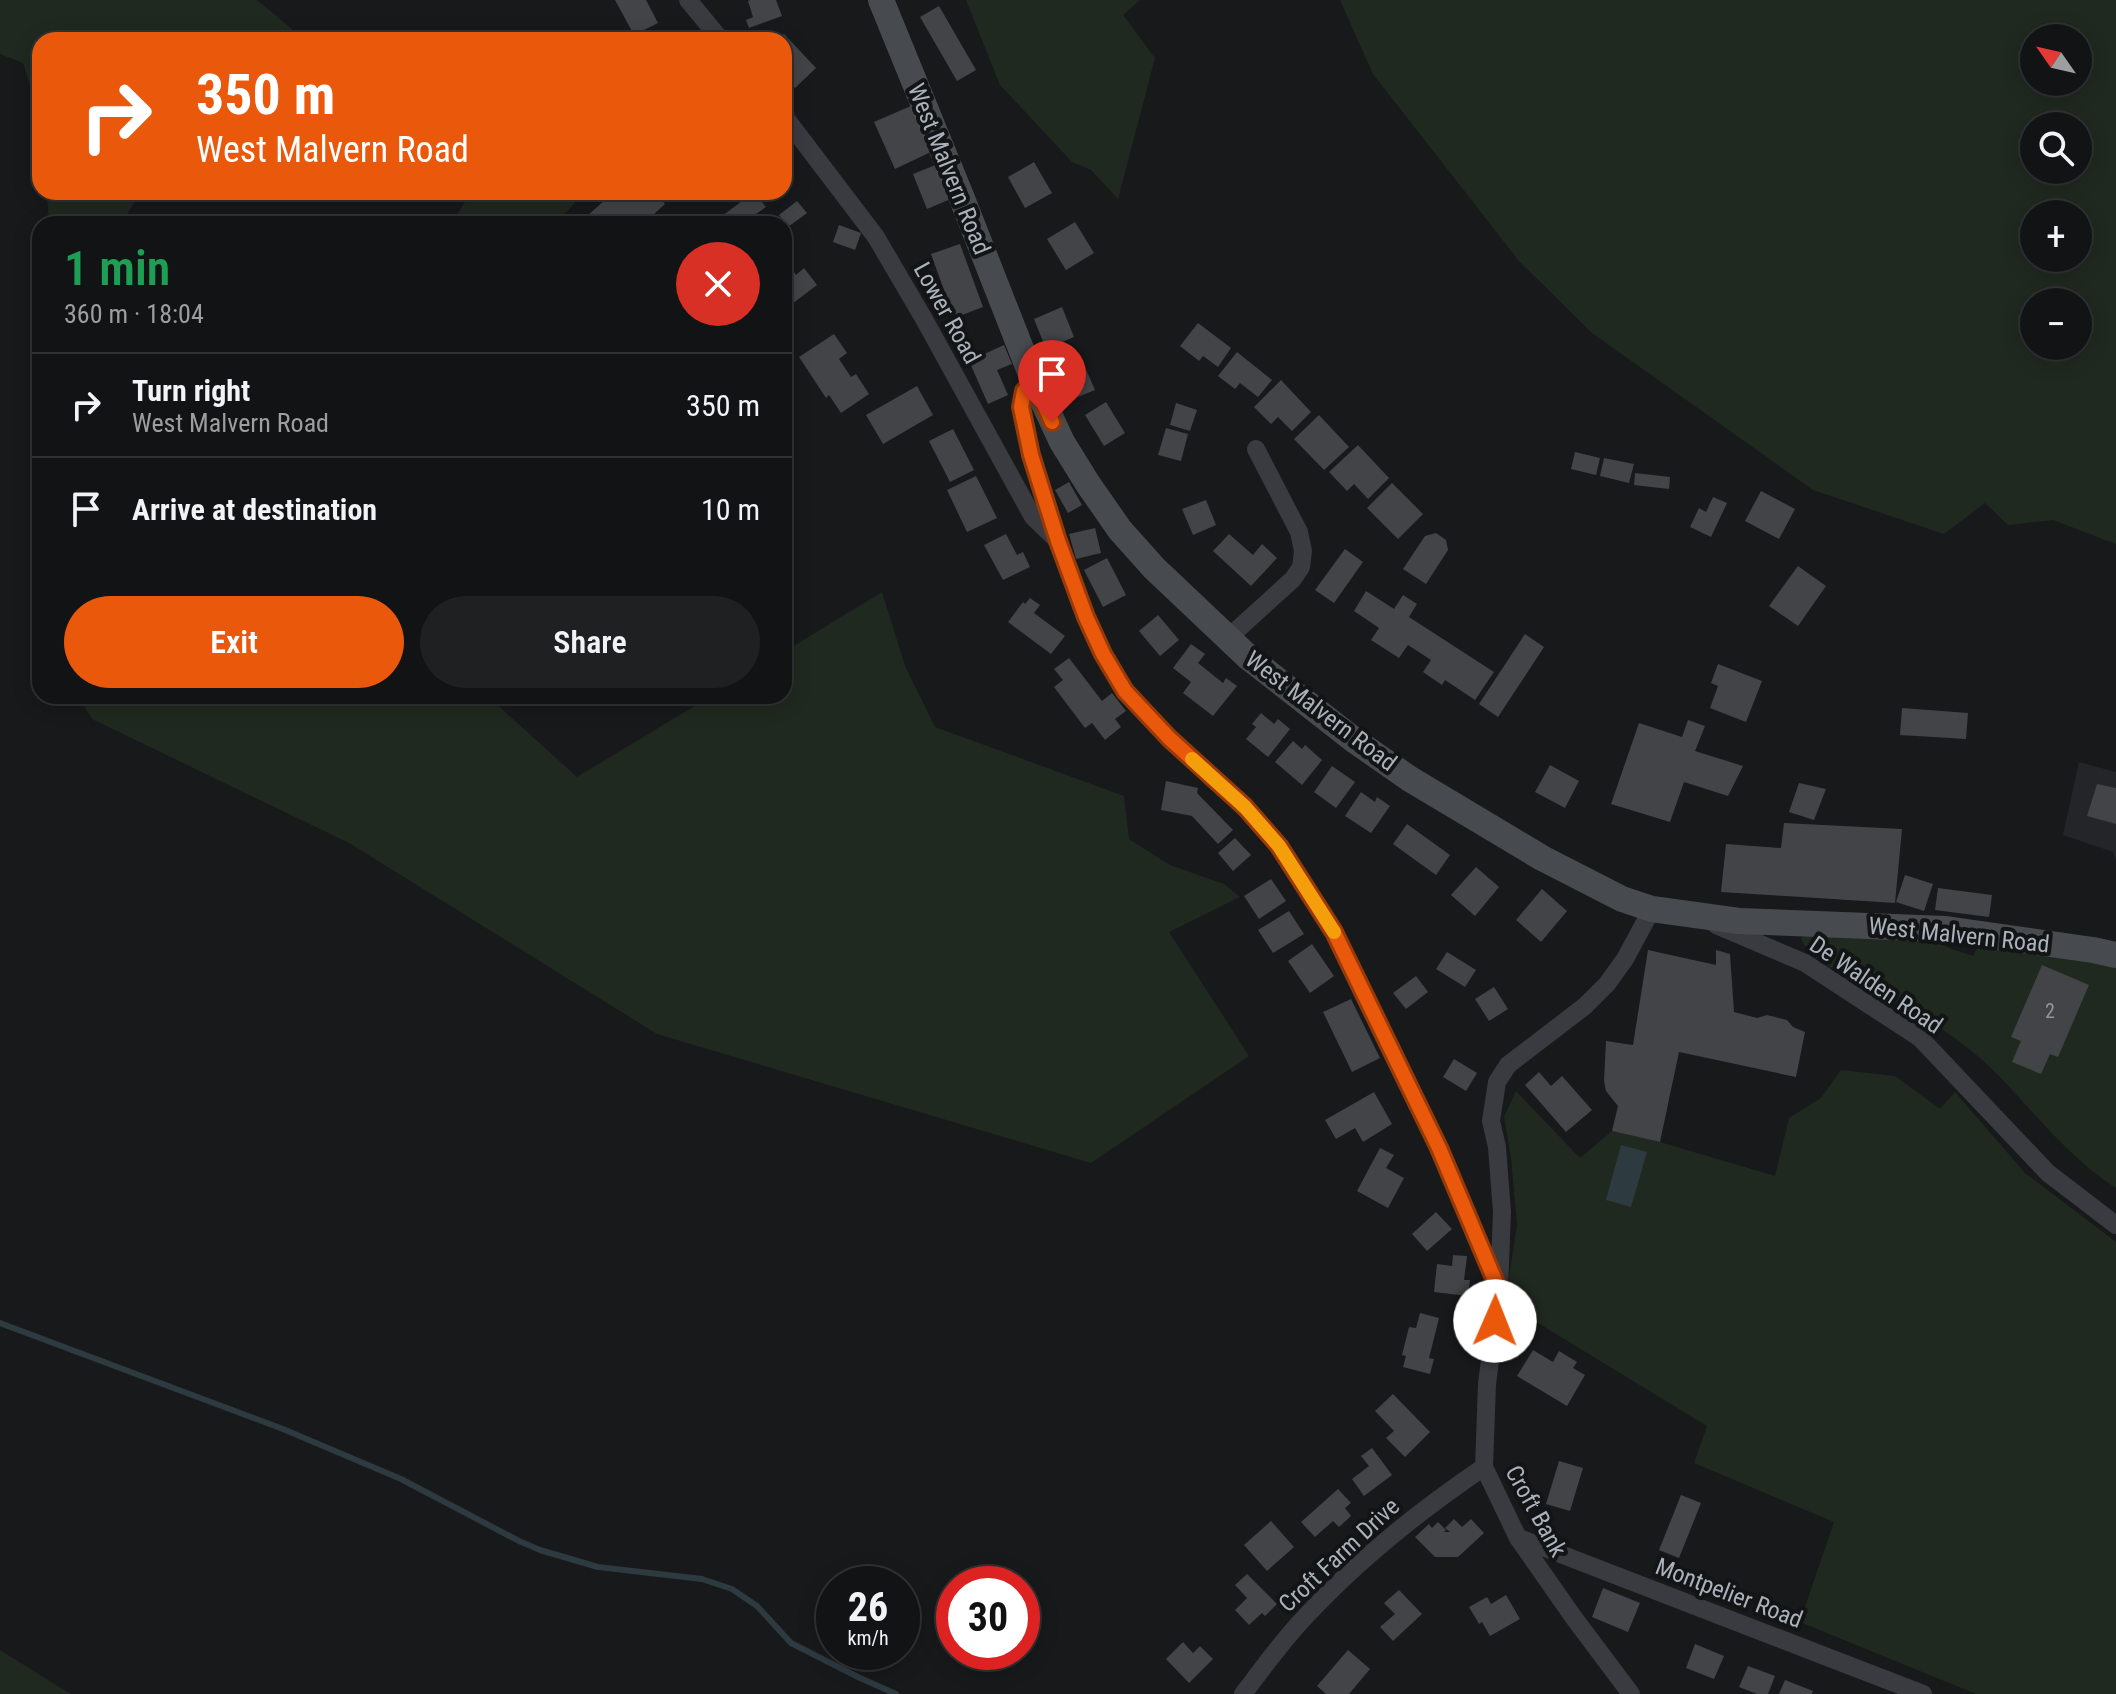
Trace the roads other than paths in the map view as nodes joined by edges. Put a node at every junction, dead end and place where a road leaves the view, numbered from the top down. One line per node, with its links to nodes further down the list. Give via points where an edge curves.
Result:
1 (688, 0): 3 (street)
2 (881, 0): 5 (main road, West Malvern Road)
3 (714, 32)
4 (792, 127): 7 (street, Lower Road, via 876,237 1033,517)
5 (1034, 382): 7 (street, via 1024,391 1021,407); 8 (main road, West Malvern Road, via 1062,442 1120,530)
6 (1256, 449): 8 (street, via 1299,532 1301,567)
7 (1058, 541): 13 (street, via 1086,617 1125,691 1271,836 1334,932 1439,1148)
8 (1227, 639): 9 (main road, West Malvern Road, via 1410,779 1542,858)
9 (1652, 909): 10 (main road, West Malvern Road); 13 (street, Croft Bank, via 1607,984 1508,1065 1497,1082 1491,1121 1502,1212)
10 (1692, 915): 11 (main road, West Malvern Road, via 1946,929); 12 (street, De Walden Road, via 1805,963 1920,1038 2048,1173)
11 (2116, 955)
12 (2116, 1225)
13 (1499, 1290): 14 (street, Croft Bank, via 1487,1384)
14 (1484, 1467): 15 (street, Croft Bank); 16 (street, Croft Farm Drive, via 1409,1520 1330,1592)
15 (1518, 1538): 17 (street, Croft Bank); 18 (street, Montpelier Road)
16 (1243, 1694)
17 (1631, 1694)
18 (1923, 1694)

